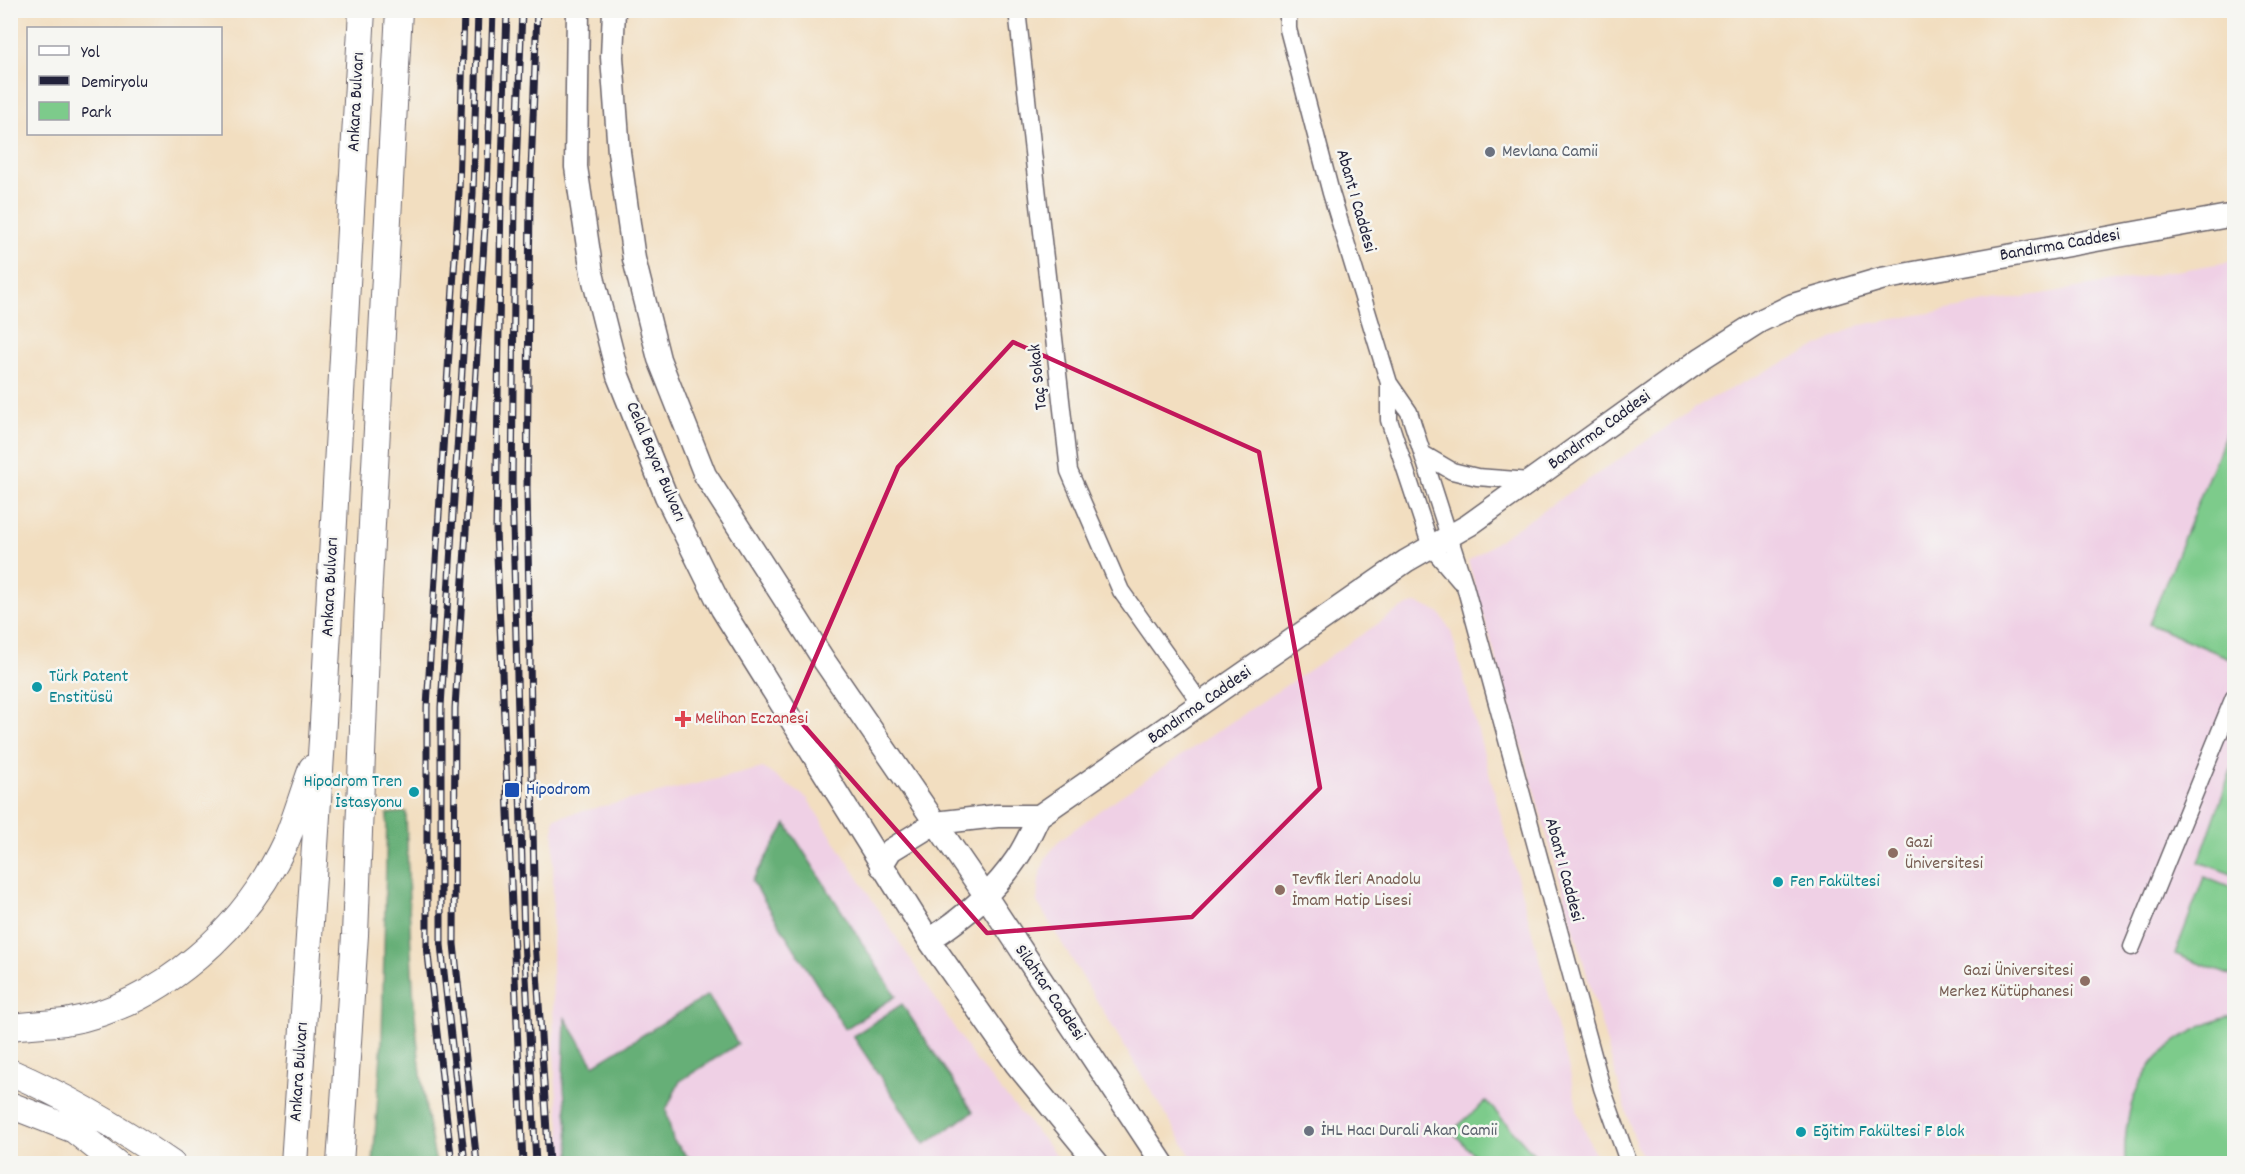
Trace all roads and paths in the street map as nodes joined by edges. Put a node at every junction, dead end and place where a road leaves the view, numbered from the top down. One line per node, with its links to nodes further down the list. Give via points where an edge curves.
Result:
1 (362, 10): 16 (main road, Ankara Bulvarı)
2 (399, 10): 29 (main road, Ankara Bulvarı, via 355,935)
3 (578, 10): 19 (main road, Celal Bayar Bulvarı, via 576,167 592,273 618,376 666,496 722,609)
4 (614, 10): 18 (main road, via 612,57 619,152 634,259 659,358 705,475)
5 (1017, 10): 15 (street, Taç Sokak, via 1069,471 1120,591)
6 (1277, 10): 8 (street, Abant 1 Caddesi)
7 (1288, 10): 8 (street, Abant 1 Caddesi)
8 (1288, 29): 10 (street, Abant 1 Caddesi, via 1331,193)
9 (2235, 215): 12 (main road, Bandırma Caddesi, via 1881,279 1792,305 1702,358)
10 (1389, 382): 11 (street, Abant 1 Caddesi, via 1409,412); 13 (street, Abant 1 Caddesi, via 1389,420)
11 (1423, 454): 12 (street, via 1452,471); 13 (street, Abant 1 Caddesi)
12 (1530, 481): 13 (main road, Bandırma Caddesi)
13 (1440, 541): 15 (main road, Bandırma Caddesi); 32 (street, Abant 1 Caddesi, via 1465,586 1602,1088)
14 (2235, 697): 22 (street)
15 (1202, 705): 17 (main road, Bandırma Caddesi)
16 (322, 740): 23 (main road, via 285,841 247,906 197,957 155,988 110,1008 66,1022); 28 (main road, Ankara Bulvarı)
17 (1039, 816): 18 (main road); 20 (main road, Bandırma Caddesi, via 1017,858)
18 (935, 823): 19 (main road, via 891,850); 20 (main road, Silahtar Caddesi)
19 (881, 866): 21 (main road)
20 (984, 895): 21 (main road, Bandırma Caddesi, via 958,922); 31 (main road, Silahtar Caddesi)
21 (929, 940): 30 (main road, via 1016,1064)
22 (2132, 947)
23 (10, 1027)
24 (10, 1072): 27 (main road, via 115,1125)
25 (10, 1106): 26 (main road, via 74,1130)
26 (117, 1164)
27 (171, 1164)
28 (294, 1164)
29 (340, 1164)
30 (1098, 1164)
31 (1163, 1164)
32 (1629, 1164)

